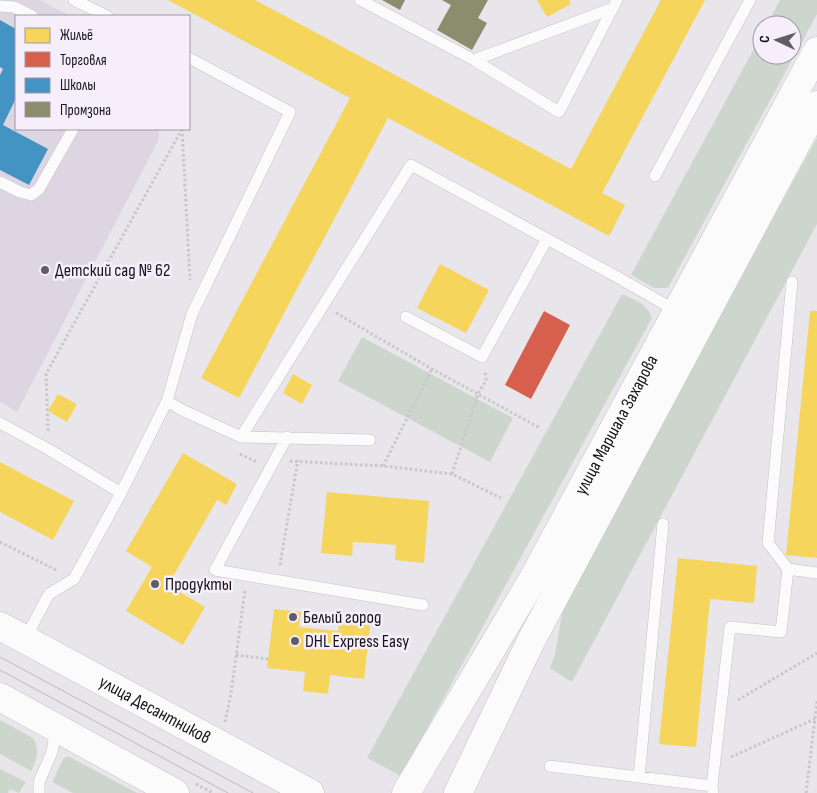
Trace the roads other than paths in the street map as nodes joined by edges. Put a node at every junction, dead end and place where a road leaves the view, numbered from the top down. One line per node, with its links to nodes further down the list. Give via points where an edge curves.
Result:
1 (74, 0): 7 (lane)
2 (360, 0): 10 (lane)
3 (750, 0): 13 (lane)
4 (615, 4): 10 (lane); 10 (lane, via 559,112)
5 (0, 6): 6 (lane, via 14,7)
6 (30, 15)
7 (105, 15)
8 (817, 51): 11 (street, улица Маршала Захарова)
9 (190, 59): 19 (lane, via 290,112 192,314)
10 (474, 60)
11 (808, 104): 18 (street, улица Маршала Захарова)
12 (72, 130): 14 (lane, via 39,189 31,195)
13 (655, 176)
14 (0, 182)
15 (547, 239): 17 (lane, via 482,358); 18 (lane); 21 (lane, via 411,165)
16 (792, 282): 26 (lane, via 768,543)
17 (406, 317)
18 (688, 317): 40 (street, улица Маршала Захарова); 41 (street, улица Маршала Захарова)
19 (167, 401): 21 (lane); 24 (lane)
20 (0, 423): 24 (lane)
21 (242, 437): 22 (lane)
22 (287, 437): 23 (lane); 28 (lane, via 215,570)
23 (370, 440)
24 (121, 492): 30 (lane, via 74,579 49,594)
25 (663, 524): 34 (lane)
26 (788, 569): 27 (lane); 36 (lane, via 781,632 730,627)
27 (817, 573)
28 (423, 605)
29 (0, 626): 30 (street, улица Десантников)
30 (25, 639): 39 (street, улица Десантников)
31 (0, 697): 32 (street)
32 (56, 728): 35 (lane, via 52,752); 38 (street)
33 (550, 766): 34 (lane)
34 (639, 777): 36 (lane)
35 (39, 787): 37 (lane)
36 (713, 789)
37 (34, 793)
38 (175, 793)
39 (310, 793)
40 (406, 793)
41 (458, 793)

